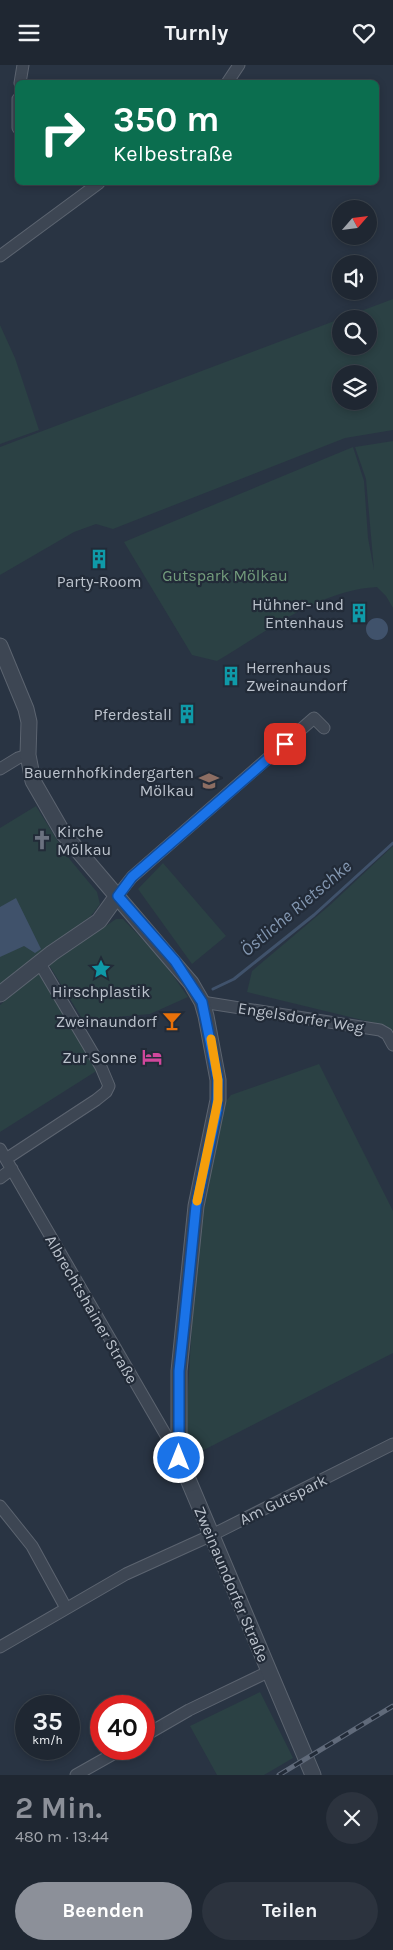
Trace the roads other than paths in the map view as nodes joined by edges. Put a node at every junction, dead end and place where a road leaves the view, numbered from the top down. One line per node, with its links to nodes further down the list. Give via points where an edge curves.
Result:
1 (23, 65): 3 (street)
2 (239, 65): 4 (street)
3 (20, 80)
4 (229, 80)
5 (96, 185): 6 (street)
6 (0, 256)
7 (0, 646): 9 (street, Zweinaundorfer Straße, via 26,709)
8 (324, 729): 11 (street, via 314,718 132,877)
9 (28, 755): 10 (street); 11 (street, Zweinaundorfer Straße, via 33,781 60,828)
10 (0, 769)
11 (118, 896): 12 (street, via 99,921); 14 (street, Zweinaundorfer Straße, via 175,961)
12 (39, 962): 13 (street); 16 (street, via 109,1086 96,1100)
13 (0, 994)
14 (202, 1002): 15 (street, Engelsdorfer Weg, via 380,1030 387,1034); 19 (street, Zweinaundorfer Straße, via 213,1053 218,1100 196,1206 179,1371)
15 (393, 1045)
16 (6, 1159): 17 (street); 19 (street, Albrechtshainer Straße)
17 (0, 1178)
18 (393, 1445): 21 (street, Am Gutspark)
19 (179, 1458): 21 (street, Zweinaundorfer Straße)
20 (0, 1506): 22 (street, via 32,1546)
21 (212, 1535): 22 (street, Am Gutspark, via 126,1574); 24 (street, Zweinaundorfer Straße)
22 (66, 1608): 23 (street, Am Gutspark)
23 (0, 1647)
24 (270, 1671): 25 (street); 28 (street, Zweinaundorfer Straße)
25 (155, 1730)
26 (103, 1760): 27 (street)
27 (76, 1775)
28 (313, 1775)

